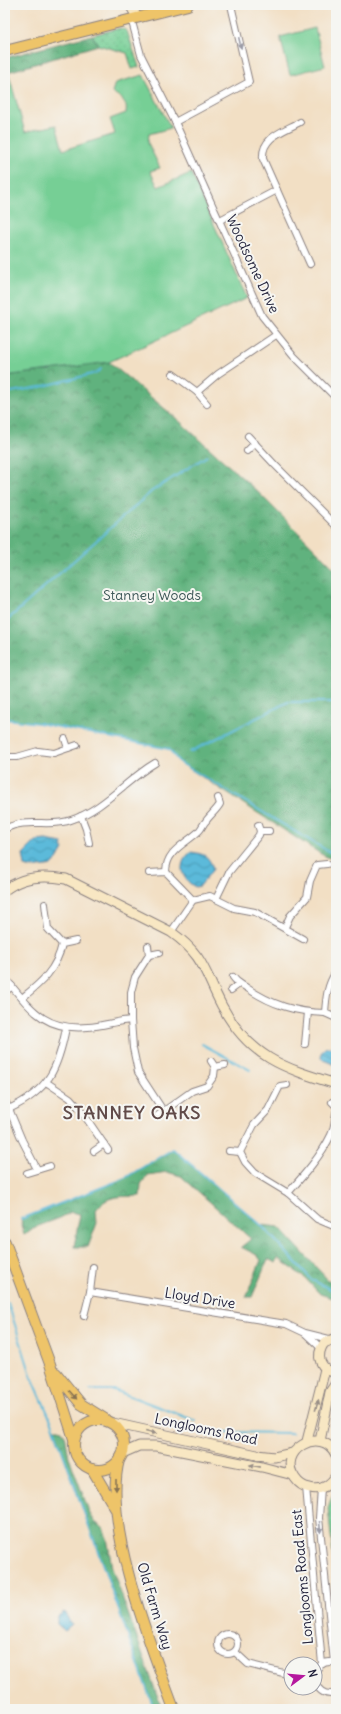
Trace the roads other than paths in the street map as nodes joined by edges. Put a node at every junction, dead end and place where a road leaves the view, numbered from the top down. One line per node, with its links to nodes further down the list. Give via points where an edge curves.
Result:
1 (130, 5): 4 (street)
2 (188, 5): 4 (main road)
3 (231, 5): 6 (street, one-way to 6, via 249,82)
4 (134, 18): 5 (main road); 6 (street, Woodsome Drive, via 141,55)
5 (5, 51)
6 (175, 122): 9 (street, Woodsome Drive)
7 (300, 122): 8 (street, via 268,139 265,145 263,159)
8 (277, 190): 9 (street); 10 (street)
9 (220, 220): 11 (street, Woodsome Drive, via 262,316)
10 (310, 264)
11 (276, 335): 13 (street, via 218,374); 14 (street, Woodsome Drive, via 310,374)
12 (173, 374): 13 (street)
13 (197, 392): 15 (street)
14 (336, 398)
15 (207, 404)
16 (248, 436): 17 (street)
17 (255, 443): 18 (street); 19 (street)
18 (247, 451)
19 (336, 526)
20 (65, 739): 22 (street)
21 (77, 745): 22 (street)
22 (68, 748): 23 (street, via 54,753 42,751)
23 (5, 757)
24 (155, 763): 26 (street)
25 (227, 806): 31 (street, via 219,801 198,832 170,855)
26 (81, 816): 27 (street, via 62,823 32,822); 29 (street)
27 (5, 829)
28 (269, 831): 34 (street, via 259,828 254,843 229,872)
29 (89, 843)
30 (326, 864): 37 (street, via 316,862 307,897 290,916)
31 (166, 872): 32 (street); 35 (street)
32 (149, 873)
33 (7, 885): 38 (street, via 36,877 66,879)
34 (216, 899): 35 (street, via 204,897); 37 (street, via 234,908 255,912)
35 (193, 900): 38 (street)
36 (45, 904): 41 (street, via 48,929)
37 (285, 927): 39 (street)
38 (171, 932): 64 (street, via 201,961 230,1020 254,1048 276,1063)
39 (303, 939)
40 (76, 941): 41 (street)
41 (62, 944): 52 (street, via 53,969 41,983)
42 (148, 946): 44 (street)
43 (159, 953): 44 (street)
44 (149, 955): 56 (street, via 134,981)
45 (336, 972): 54 (street, via 331,979)
46 (233, 977): 48 (street)
47 (5, 978): 49 (street)
48 (239, 984): 50 (street); 53 (street, via 278,1006)
49 (12, 986): 51 (street); 52 (street)
50 (231, 990)
51 (5, 992)
52 (22, 998): 57 (street, via 42,1019)
53 (308, 1012): 54 (street); 58 (street)
54 (325, 1013): 55 (street)
55 (336, 1018)
56 (131, 1020): 57 (street); 67 (street, via 138,1072)
57 (66, 1028): 63 (street, via 61,1055)
58 (305, 1044)
59 (211, 1061): 61 (street)
60 (225, 1065): 61 (street)
61 (215, 1067): 67 (street, via 214,1076 207,1086 192,1091)
62 (275, 1080): 74 (street, via 284,1085 268,1110 254,1125)
63 (46, 1082): 66 (street, via 23,1102); 70 (street, via 70,1098)
64 (336, 1084)
65 (5, 1101): 66 (street)
66 (10, 1109): 76 (street)
67 (164, 1112): 69 (street)
68 (336, 1114): 78 (street, via 332,1134 313,1165)
69 (158, 1116)
70 (104, 1144): 71 (street); 72 (street)
71 (108, 1150)
72 (94, 1151)
73 (229, 1151): 74 (street)
74 (240, 1152): 78 (street, via 255,1173)
75 (50, 1166): 76 (street)
76 (37, 1170): 77 (street)
77 (28, 1173)
78 (288, 1193): 79 (street, via 318,1219)
79 (336, 1227)
80 (5, 1242): 87 (main road)
81 (93, 1267): 82 (street)
82 (90, 1292): 83 (street); 84 (street, Lloyd Drive, via 286,1324)
83 (84, 1316)
84 (305, 1333): 85 (street, Lloyd Drive); 86 (street, Lloyd Drive)
85 (332, 1338): 86 (street)
86 (321, 1348): 88 (street, via 320,1359)
87 (50, 1364): 91 (main road, one-way to 91, via 75,1398); 92 (main road)
88 (325, 1369): 89 (street); 93 (street, one-way to 88)
89 (336, 1373)
90 (336, 1383): 94 (street, via 330,1392)
91 (110, 1422): 92 (main road, via 96,1419 88,1422 80,1427); 96 (street, Longlooms Road, one-way to 96, via 257,1455); 97 (main road, via 123,1436)
92 (74, 1439): 98 (main road, via 76,1456 83,1465)
93 (307, 1441): 94 (street); 96 (street)
94 (320, 1441): 95 (street)
95 (335, 1451)
96 (293, 1453): 99 (street, via 290,1467)
97 (121, 1457): 98 (main road, via 107,1469); 99 (street, Longlooms Road, one-way to 97, via 156,1446 139,1446); 103 (main road, Old Farm Way, one-way to 103, via 115,1481)
98 (92, 1469): 103 (main road, Old Farm Way)
99 (293, 1475): 101 (street, via 298,1483)
100 (336, 1476): 102 (street, via 331,1483)
101 (306, 1487): 102 (street); 105 (street, Longlooms Road East)
102 (321, 1488): 106 (street, Longlooms Road East, one-way to 106, via 319,1518)
103 (116, 1510): 111 (main road, Old Farm Way, via 131,1579)
104 (235, 1652): 108 (street, via 248,1664)
105 (321, 1656)
106 (335, 1662): 107 (street, Longlooms Road East)
107 (323, 1664)
108 (283, 1673)
109 (323, 1692): 110 (street)
110 (336, 1693)
111 (174, 1709)

